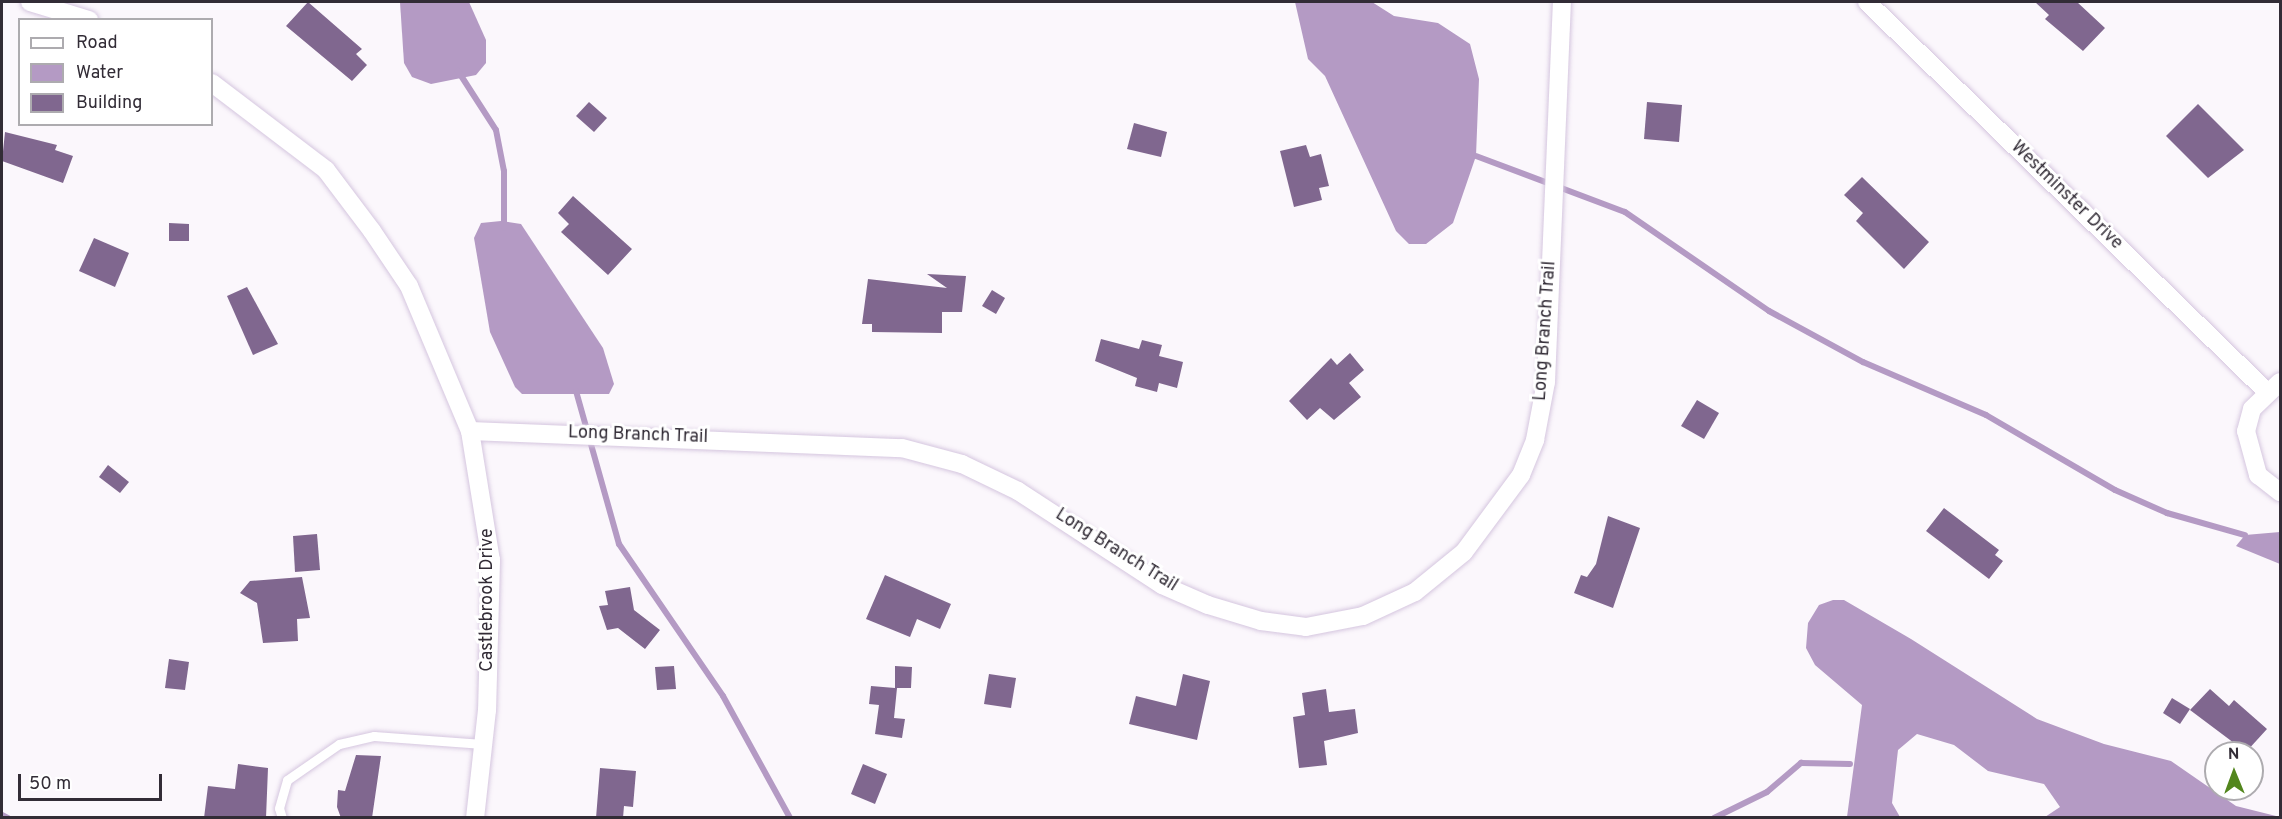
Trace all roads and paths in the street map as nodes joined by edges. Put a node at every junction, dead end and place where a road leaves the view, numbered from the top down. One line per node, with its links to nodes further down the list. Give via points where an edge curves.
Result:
1 (30, 2): 4 (street)
2 (1562, 2): 7 (street, Long Branch Trail, via 1546,382 1535,440 1521,475 1464,552 1415,592 1363,616 1306,627 1261,621 1208,605 1162,585 1018,491 962,464 902,448)
3 (1867, 2): 6 (street, Westminster Drive)
4 (82, 18)
5 (213, 84): 7 (street, Castlebrook Drive, via 326,170 372,231 409,286)
6 (2273, 386): 8 (street, Westminster Drive, via 2252,409 2246,432 2248,454 2258,475)
7 (470, 431): 9 (street, Castlebrook Drive, via 491,560)
8 (2280, 492)
9 (483, 744): 10 (lane, via 374,736 339,744 287,780 279,808); 11 (street, Castlebrook Drive)
10 (282, 818)
11 (476, 818)

